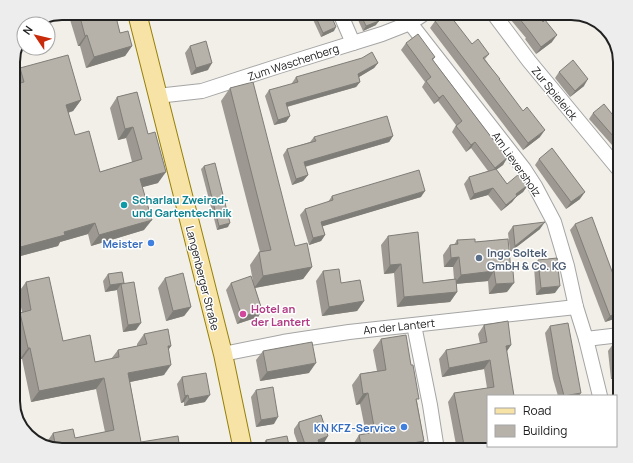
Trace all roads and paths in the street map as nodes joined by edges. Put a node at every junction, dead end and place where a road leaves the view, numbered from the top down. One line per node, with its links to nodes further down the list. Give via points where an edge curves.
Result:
1 (139, 20): 7 (main road, Langenberger Straße)
2 (343, 20): 6 (street)
3 (414, 20): 5 (street, Zum Waschenberg)
4 (498, 20): 8 (street, Zur Spieleick)
5 (410, 23): 6 (street, Zum Waschenberg); 9 (street, Am Lieversholz, via 535,186 554,222)
6 (353, 43): 7 (street, Zum Waschenberg, via 202,91)
7 (157, 96): 13 (main road, Langenberger Straße)
8 (613, 163)
9 (576, 307): 10 (street, An der Lantert); 12 (street, Am Lieversholz)
10 (414, 325): 13 (street, An der Lantert, via 283,342); 16 (street)
11 (613, 336): 12 (street)
12 (586, 340): 14 (street, Am Lieversholz)
13 (223, 354): 15 (main road, Langenberger Straße)
14 (600, 395)
15 (241, 443)
16 (436, 443)

